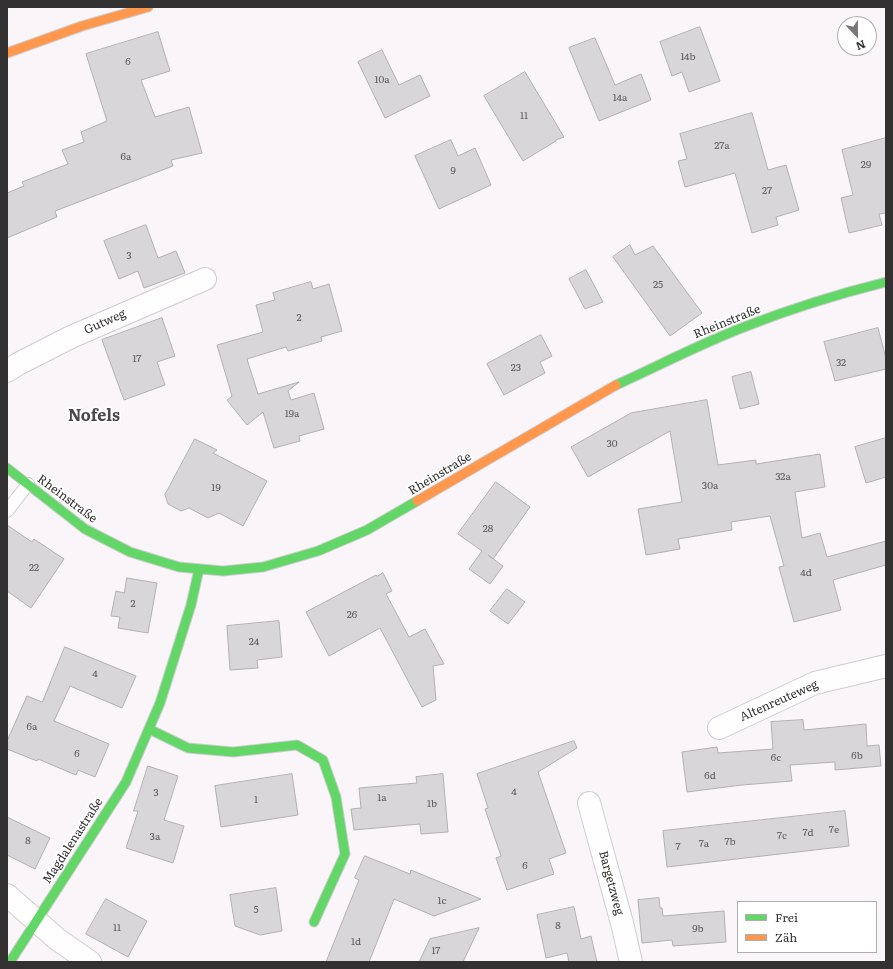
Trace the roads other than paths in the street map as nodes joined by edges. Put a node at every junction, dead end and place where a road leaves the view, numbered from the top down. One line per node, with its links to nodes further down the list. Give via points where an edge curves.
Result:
1 (148, 7): 2 (main road, via 82,26)
2 (7, 53)
3 (205, 279): 5 (street, Gutweg, via 70,337)
4 (886, 282): 9 (main road, Rheinstraße, via 803,306 743,327 614,386 367,530 324,549 263,567 223,571)
5 (7, 371)
6 (7, 468): 7 (main road, Rheinstraße)
7 (28, 484): 8 (lane); 9 (main road, Rheinstraße, via 85,529 130,552 179,567)
8 (7, 511)
9 (199, 569): 12 (main road, Magdalenastraße, via 189,613)
10 (886, 666): 11 (street, Altenreuteweg, via 815,683)
11 (719, 728)
12 (149, 729): 15 (main road, Magdalenastraße, via 126,782); 16 (main road, via 188,748 233,752 297,745 323,760 336,797 344,854)
13 (589, 803): 19 (street, Bargetzweg)
14 (7, 895): 15 (street)
15 (36, 921): 17 (main road, Magdalenastraße); 18 (street)
16 (314, 922)
17 (10, 962)
18 (90, 962)
19 (631, 962)

